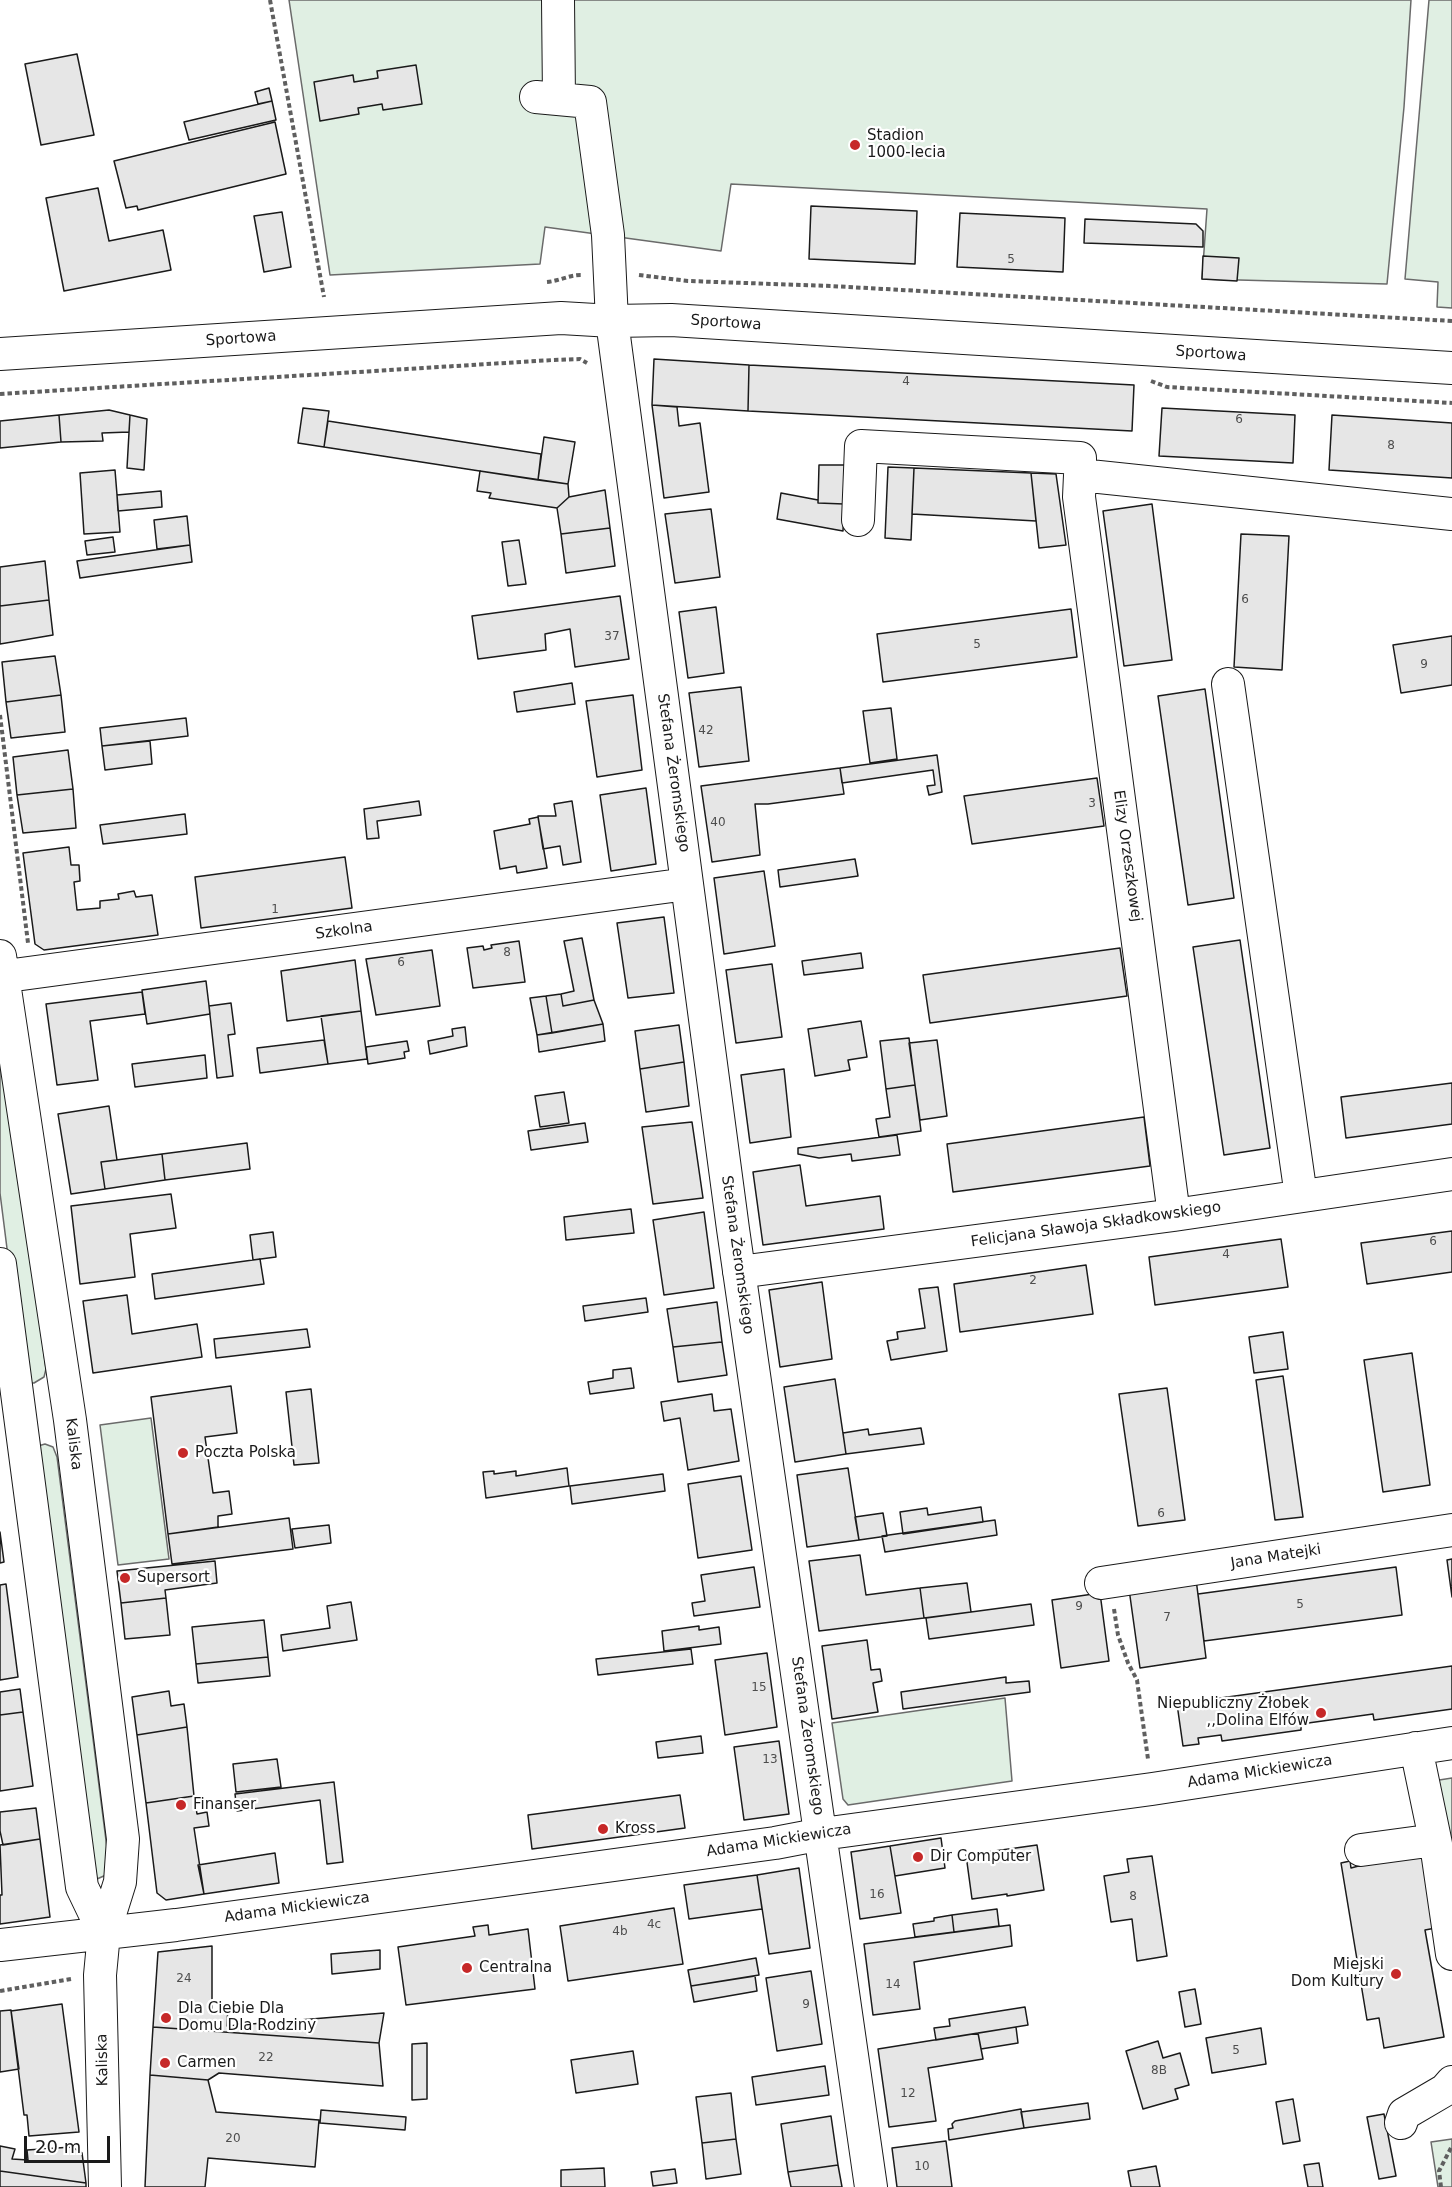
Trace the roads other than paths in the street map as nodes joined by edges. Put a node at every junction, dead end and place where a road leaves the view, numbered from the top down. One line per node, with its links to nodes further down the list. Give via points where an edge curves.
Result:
1 (558, 0): 2 (street, Stefana Żeromskiego, via 548,98 590,102 608,236)
2 (612, 321): 3 (street, Sportowa, via 561,318); 4 (street, Sportowa, via 671,320); 9 (street, Stefana Żeromskiego)
3 (0, 354)
4 (1452, 368)
5 (1079, 486): 6 (street); 7 (street, via 1080,458 861,446); 13 (street, Elizy Orzeszkowej)
6 (1452, 514)
7 (858, 520)
8 (1228, 684): 12 (street)
9 (687, 884): 10 (street, Szkolna); 15 (street, Stefana Żeromskiego)
10 (1, 970): 16 (street, Kaliska)
11 (1452, 1174): 12 (street, Felicjana Sławoja Składkowskiego)
12 (1301, 1196): 13 (street, Felicjana Sławoja Składkowskiego)
13 (1174, 1215): 15 (street, Felicjana Sławoja Składkowskiego)
14 (0, 1264): 17 (street)
15 (739, 1272): 22 (street, Stefana Żeromskiego)
16 (70, 1420): 17 (street); 25 (street, Kaliska, via 123,1839 120,1882)
17 (21, 1426): 25 (street, via 82,1887)
18 (1452, 1530): 19 (street, Jana Matejki)
19 (1105, 1582)
20 (1452, 1743): 21 (street, Adama Mickiewicza)
21 (1416, 1748): 22 (street, Adama Mickiewicza); 23 (street)
22 (822, 1834): 25 (street, Adama Mickiewicza); 31 (street, Stefana Żeromskiego)
23 (1435, 1840): 24 (street); 27 (street)
24 (1361, 1850)
25 (104, 1933): 26 (street, Adama Mickiewicza); 30 (street, Kaliska, via 100,1975)
26 (0, 1945)
27 (1452, 1954)
28 (1452, 2082): 29 (street, via 1404,2114)
29 (1401, 2123)
30 (105, 2187)
31 (871, 2187)

